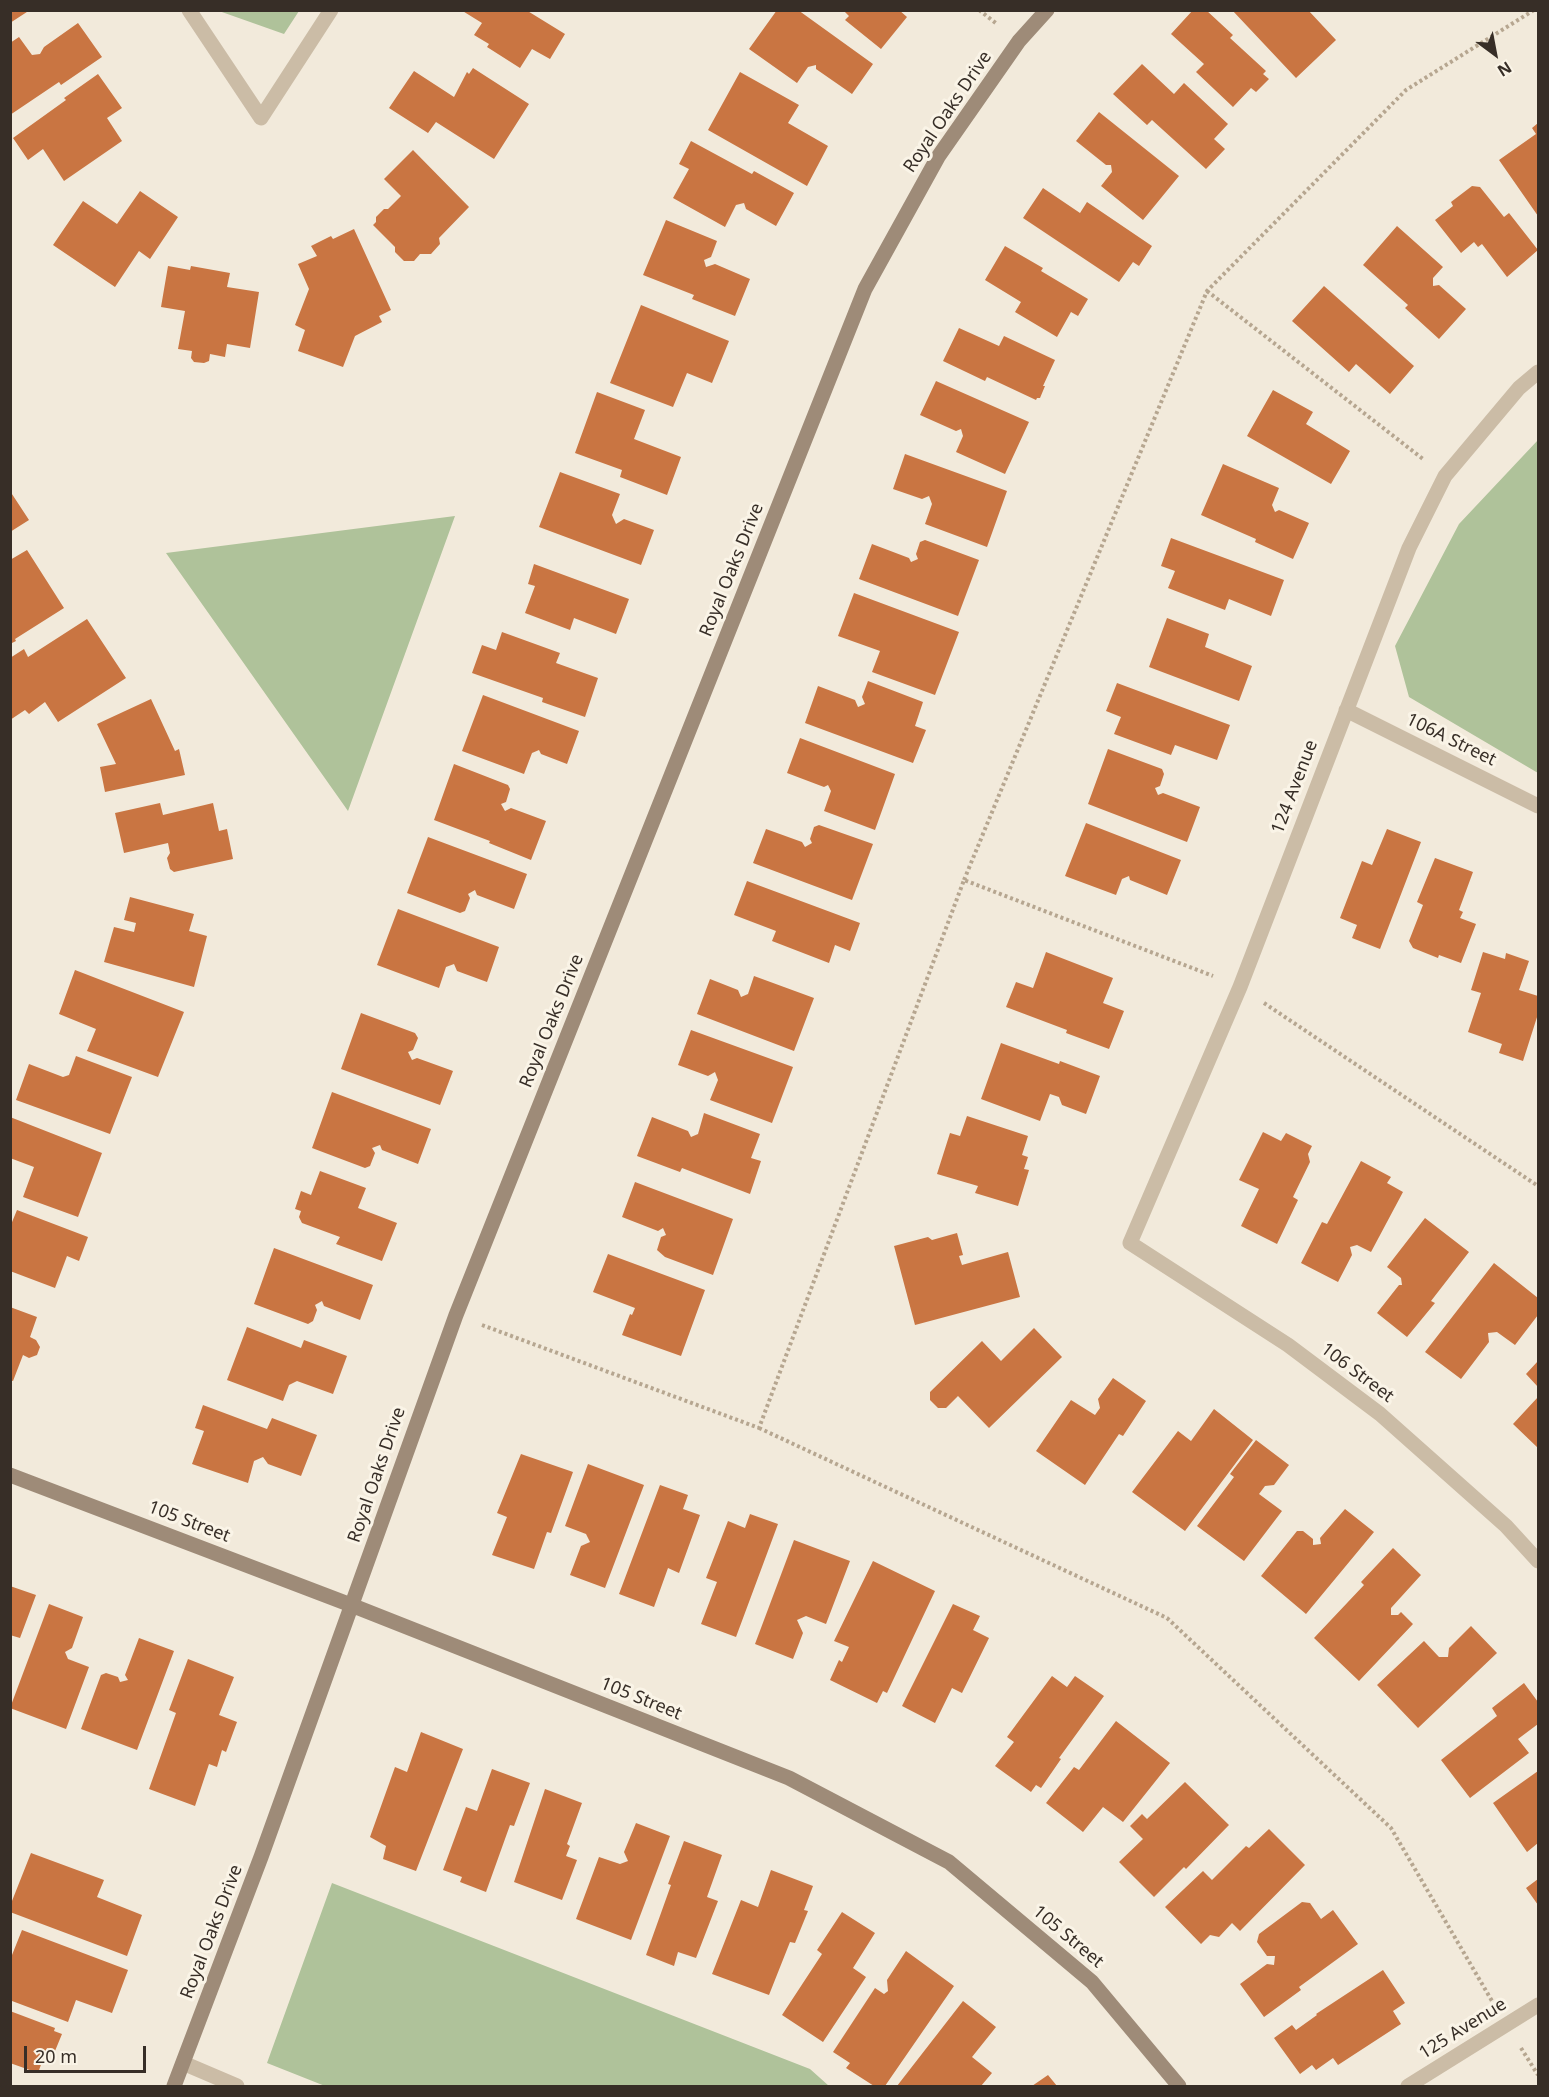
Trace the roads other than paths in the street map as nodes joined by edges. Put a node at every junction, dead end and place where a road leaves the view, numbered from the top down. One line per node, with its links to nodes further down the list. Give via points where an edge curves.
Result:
1 (189, 10): 2 (street, via 261,118)
2 (330, 10)
3 (1047, 10): 10 (street, Royal Oaks Drive, via 1019,41 938,157 865,289 456,1315)
4 (1539, 372): 5 (street, 124 Avenue, via 1519,388 1445,476 1409,548)
5 (1346, 710): 6 (street, 106A Street); 7 (street, 124 Avenue, via 1240,987)
6 (1539, 806)
7 (1130, 1243): 9 (street, 106 Street, via 1288,1345 1380,1414 1506,1526)
8 (10, 1475): 10 (street, 105 Street)
9 (1539, 1561)
10 (351, 1605): 12 (street, Royal Oaks Drive); 15 (street, 105 Street, via 789,1778 949,1862 1092,1982)
11 (1539, 2005): 16 (street, 125 Avenue)
12 (183, 2063): 13 (street, Royal Oaks Drive); 14 (street)
13 (174, 2086)
14 (237, 2086)
15 (1179, 2086)
16 (1407, 2086)

